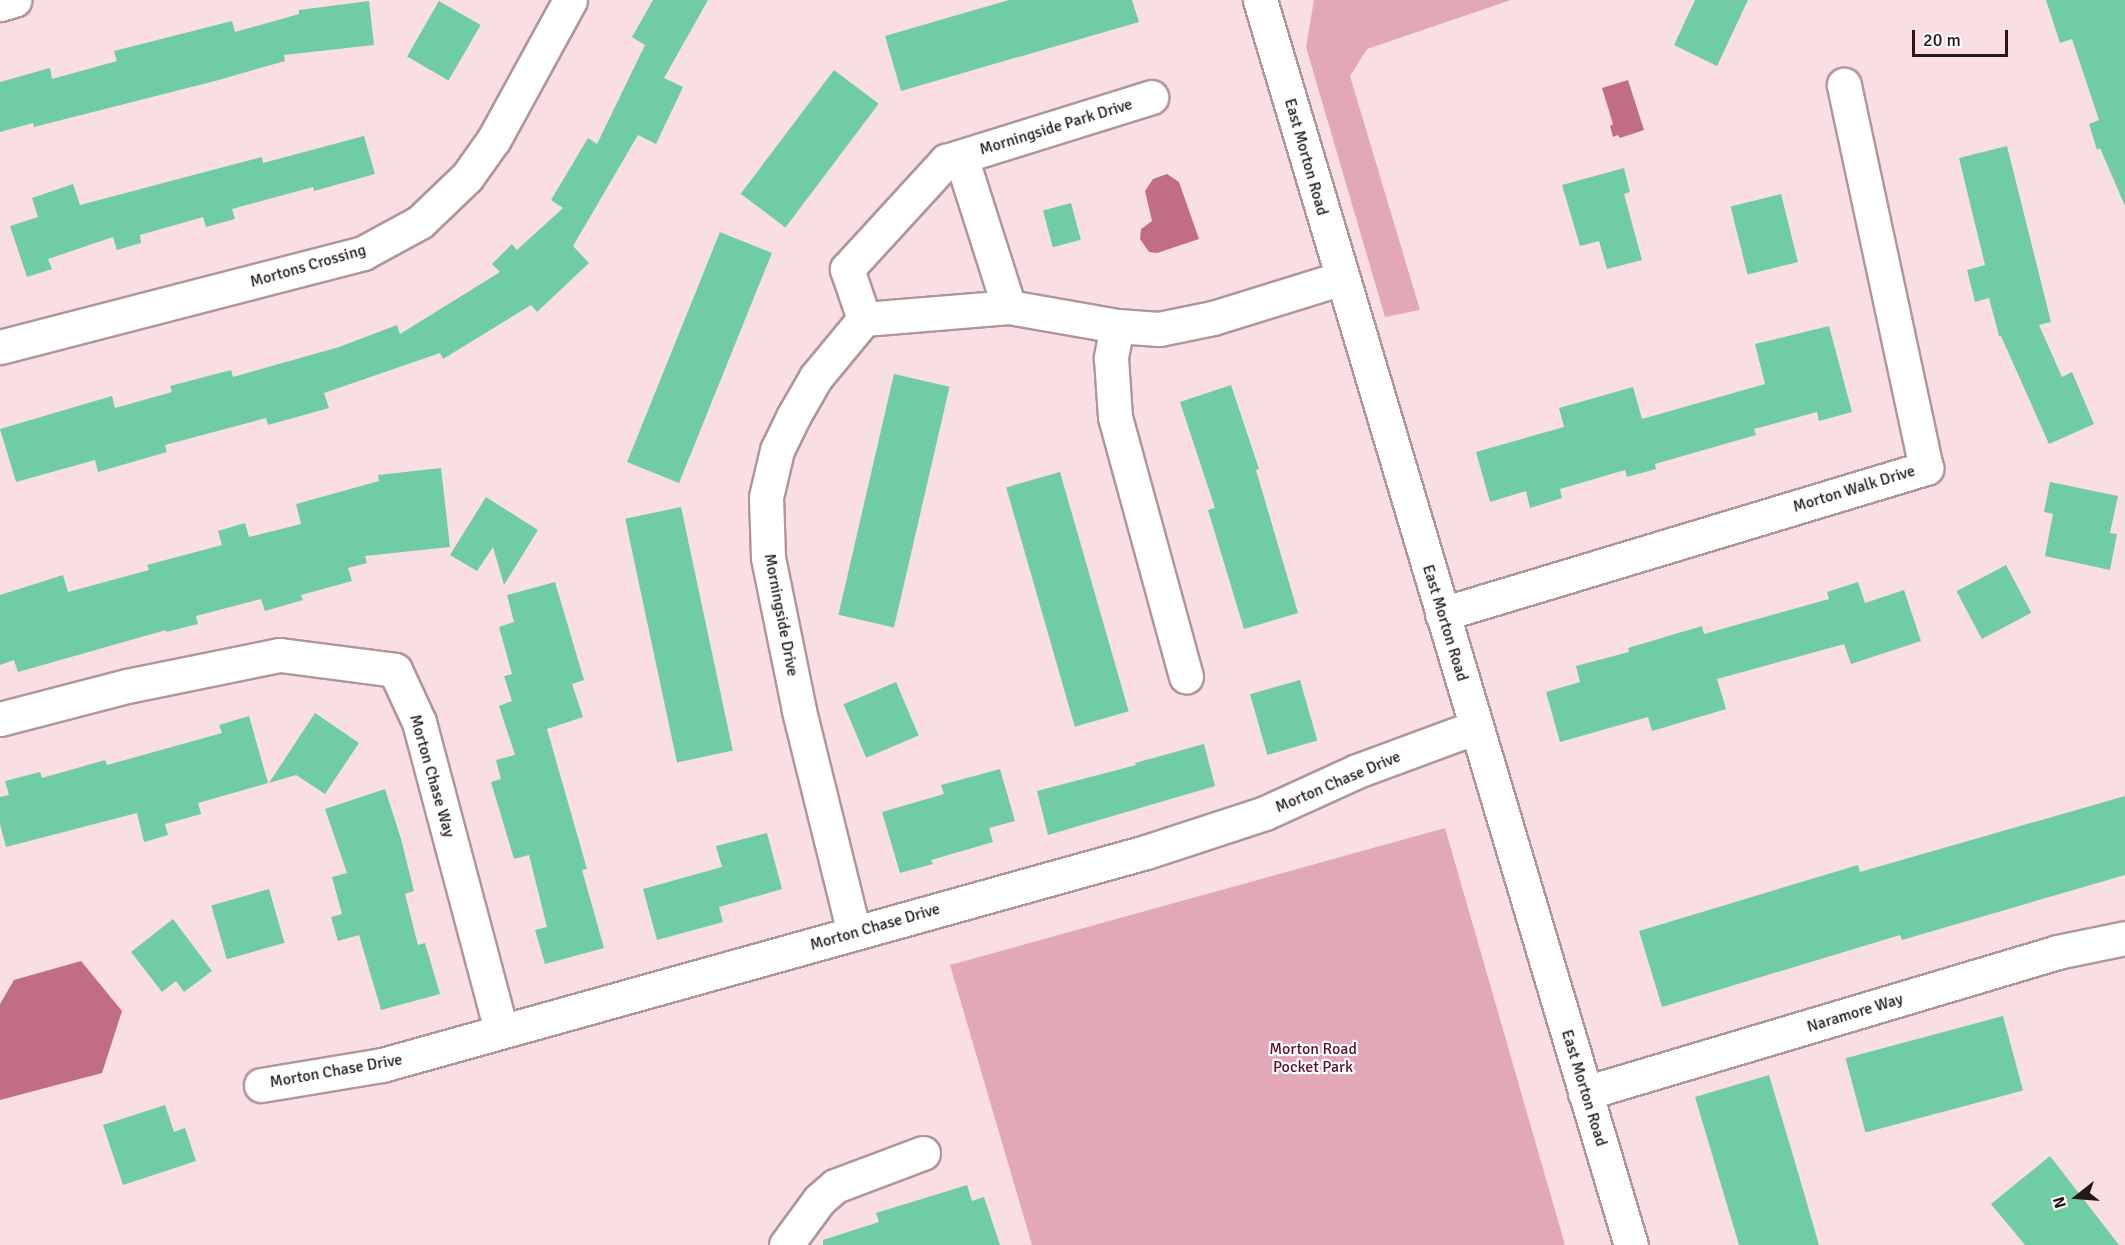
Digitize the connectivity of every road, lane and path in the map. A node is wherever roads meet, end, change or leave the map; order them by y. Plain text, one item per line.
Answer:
1 (14, 0) edge
2 (570, 0) edge
3 (1260, 0) edge
4 (0, 4) edge
5 (1844, 85) dead end
6 (1151, 97) dead end
7 (961, 157) junction
8 (1342, 278) junction
9 (1009, 307) junction
10 (864, 319) junction
11 (1117, 326) junction
12 (0, 347) edge
13 (1442, 614) junction
14 (1186, 676) dead end
15 (0, 719) edge
16 (1476, 728) junction
17 (854, 933) junction
18 (2125, 938) edge
19 (501, 1031) junction
20 (261, 1085) dead end
21 (1585, 1093) junction
22 (923, 1153) dead end
23 (786, 1245) edge
24 (1631, 1245) edge

1 - 4 street
2 - 12 street, Mortons Crossing
3 - 8 street, East Morton Road
5 - 13 street, Morton Walk Drive
6 - 7 street, Morningside Park Drive
7 - 9 street, Morningside Park Drive
7 - 10 street, Morningside Park Drive
8 - 11 street
8 - 13 street, East Morton Road
9 - 10 street
9 - 11 street
10 - 17 street, Morningside Drive
11 - 14 street
13 - 16 street, East Morton Road
15 - 19 street, Morton Chase Way
16 - 17 street, Morton Chase Drive
16 - 21 street, East Morton Road
17 - 19 street, Morton Chase Drive
18 - 21 street, Naramore Way
19 - 20 street, Morton Chase Drive
21 - 24 street, East Morton Road
22 - 23 street

